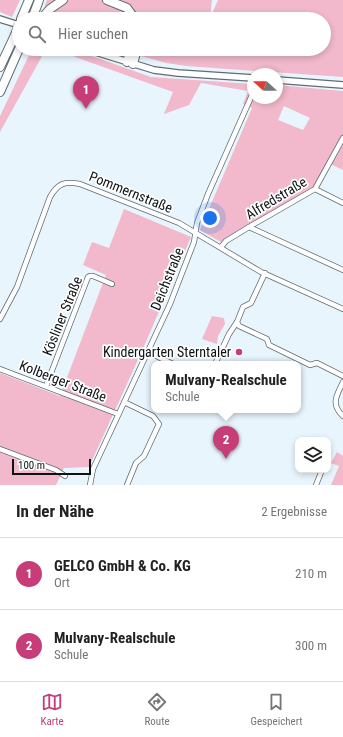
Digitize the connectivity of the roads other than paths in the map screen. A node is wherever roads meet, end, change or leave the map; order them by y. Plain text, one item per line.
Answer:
1 (29, 0) edge
2 (39, 0) edge
3 (64, 0) edge
4 (107, 0) edge
5 (118, 0) edge
6 (24, 12) edge
7 (35, 12) edge
8 (47, 12) edge
9 (131, 12) edge
10 (135, 12) edge
11 (0, 18) edge
12 (12, 22) edge
13 (12, 40) edge
14 (12, 41) edge
15 (16, 56) edge
16 (21, 56) edge
17 (108, 56) edge
18 (130, 56) edge
19 (134, 56) edge
20 (0, 58) edge
21 (130, 63) junction
22 (0, 67) edge
23 (6, 78) junction
24 (247, 78) edge
25 (283, 80) edge
26 (343, 85) edge
27 (0, 92) edge
28 (248, 104) edge
29 (343, 138) edge
30 (316, 189) junction
31 (343, 203) edge
32 (250, 227) junction
33 (195, 232) junction
34 (221, 247) junction
35 (343, 270) edge
36 (265, 273) junction
37 (112, 284) dead end
38 (343, 310) edge
39 (0, 319) edge
40 (237, 322) junction
41 (148, 352) junction
42 (168, 361) edge
43 (216, 361) edge
44 (0, 369) edge
45 (343, 376) edge
46 (343, 382) edge
47 (46, 386) junction
48 (124, 402) junction
49 (118, 414) junction
50 (343, 416) edge
51 (0, 449) edge
52 (321, 473) edge
53 (65, 476) dead end
54 (90, 485) edge
55 (127, 485) edge
56 (316, 485) edge

1 - 6 highway
2 - 7 highway
3 - 8 highway
4 - 9 highway
5 - 10 highway
11 - 12 street
13 - 20 highway
14 - 22 highway
15 - 23 highway
16 - 23 highway
17 - 21 street
18 - 21 highway
19 - 21 highway
21 - 24 street
23 - 27 highway
25 - 26 street
28 - 33 street, Deichstraße
29 - 30 street, Alfredstraße
30 - 31 street
30 - 32 street, Alfredstraße
32 - 34 street, Alfredstraße
32 - 35 street
33 - 34 street, Pommernstraße
33 - 39 street, Pommernstraße
33 - 41 street, Deichstraße
34 - 36 street, Pommernstraße
36 - 38 street, Pommernstraße
36 - 40 street
37 - 47 street, Kösliner Straße
40 - 43 street
40 - 45 street
41 - 42 street
41 - 48 street, Deichstraße
44 - 47 street, Kolberger Straße
46 - 50 street
47 - 49 street, Kolberger Straße
48 - 49 street, Deichstraße
48 - 55 street
49 - 54 street, Deichstraße
51 - 53 street
52 - 56 street

